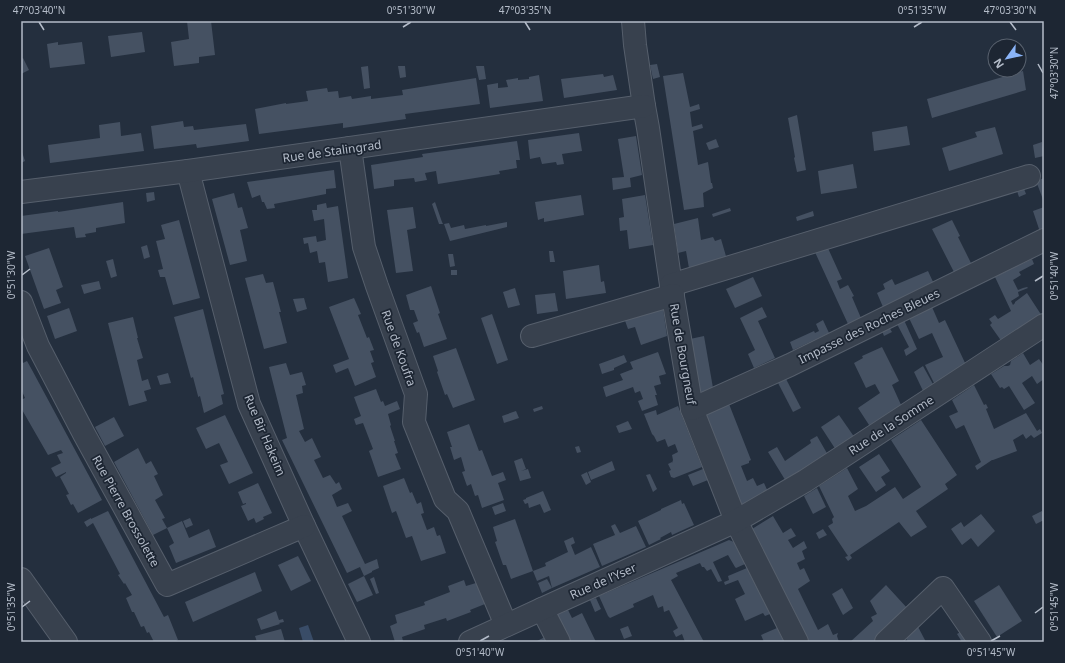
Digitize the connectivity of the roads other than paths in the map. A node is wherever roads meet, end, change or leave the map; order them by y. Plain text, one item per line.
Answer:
1 (618, 21) edge
2 (633, 21) edge
3 (635, 45) junction
4 (644, 106) junction
5 (350, 148) junction
6 (188, 171) junction
7 (1029, 176) dead end
8 (21, 192) edge
9 (1044, 240) edge
10 (672, 290) junction
11 (21, 302) edge
12 (1044, 325) edge
13 (532, 336) dead end
14 (692, 409) junction
15 (736, 522) junction
16 (304, 526) junction
17 (21, 579) edge
18 (542, 609) junction
19 (506, 625) junction
20 (66, 642) edge
21 (359, 642) edge
22 (470, 642) edge
23 (559, 642) edge
24 (797, 642) edge
25 (886, 642) edge
26 (980, 642) edge

1 - 3 street, Rue de Bourgneuf
2 - 3 street, Rue de Bourgneuf
3 - 4 street, Rue de Bourgneuf
4 - 5 street, Rue de Stalingrad
4 - 10 street, Rue de Bourgneuf
5 - 6 street, Rue de Stalingrad
5 - 19 street, Rue de Koufra
6 - 8 street, Rue de Stalingrad
6 - 16 street, Rue Bir Hakeim
7 - 10 street
9 - 14 street, Impasse des Roches Bleues
10 - 13 street
10 - 14 street, Rue de Bourgneuf
11 - 16 street, Rue Pierre Brossolette
12 - 15 street, Rue de la Somme
14 - 15 street, Rue de Bourgneuf
15 - 18 street, Rue de l’Yser
15 - 24 street, Rue de Bourgneuf
16 - 21 street, Rue Bir Hakeim
17 - 20 street
18 - 19 street, Rue de l’Yser
18 - 23 street
19 - 22 street, Rue de l’Yser
25 - 26 street

